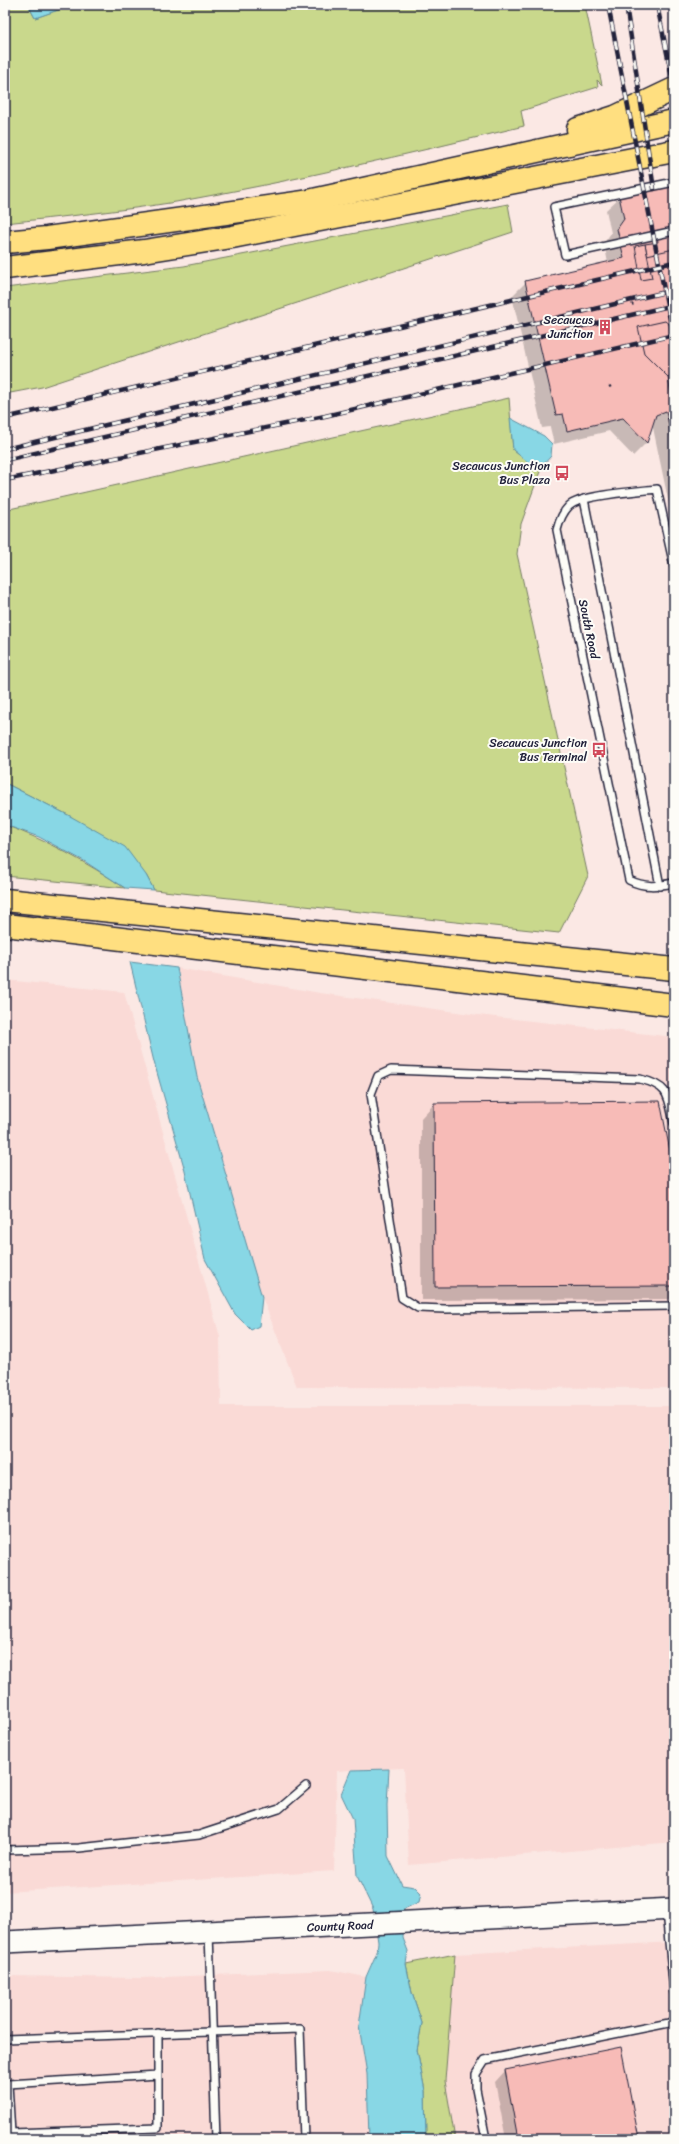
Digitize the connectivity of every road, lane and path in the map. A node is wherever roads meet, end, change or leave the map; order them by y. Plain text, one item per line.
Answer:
1 (674, 89) edge
2 (674, 122) edge
3 (674, 151) edge
4 (674, 182) edge
5 (231, 212) junction
6 (674, 232) edge
7 (5, 242) edge
8 (5, 268) edge
9 (584, 499) junction
10 (674, 566) edge
11 (674, 883) edge
12 (660, 886) junction
13 (5, 900) edge
14 (5, 925) edge
15 (674, 969) edge
16 (674, 1005) edge
17 (674, 1123) edge
18 (674, 1306) edge
19 (306, 1786) dead end
20 (5, 1850) edge
21 (670, 1909) edge
22 (209, 1932) junction
23 (5, 1942) edge
24 (674, 1992) edge
25 (674, 2022) edge
26 (213, 2031) junction
27 (158, 2033) junction
28 (5, 2039) edge
29 (158, 2075) junction
30 (216, 2139) edge
31 (304, 2139) edge
32 (486, 2139) edge

1 - 5 highway
2 - 5 highway
3 - 8 highway
4 - 6 lane
5 - 7 highway
9 - 10 lane, South Road
9 - 12 lane
9 - 12 lane, South Road
11 - 12 lane, South Road
13 - 15 highway
14 - 16 highway
17 - 18 lane
19 - 20 lane
21 - 22 main road, County Road
21 - 24 lane
22 - 23 main road, County Road
22 - 26 lane
25 - 32 lane
26 - 27 lane
26 - 30 lane
26 - 31 lane
27 - 28 lane
27 - 29 lane
29 - 29 lane

